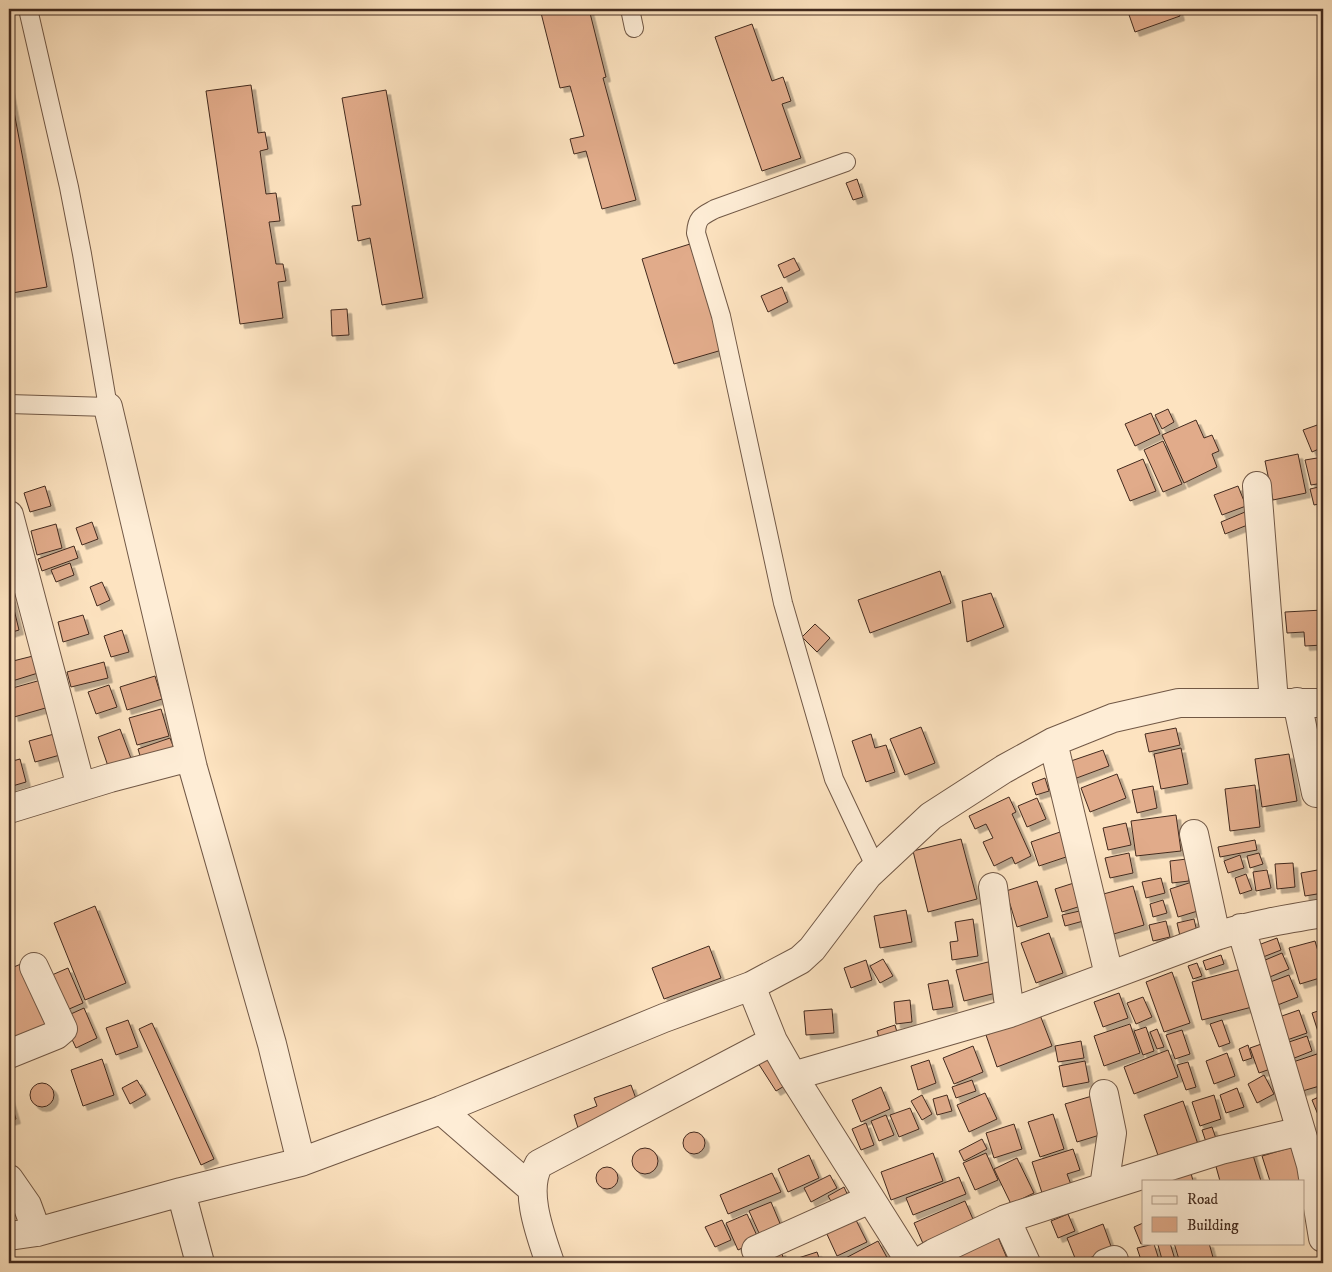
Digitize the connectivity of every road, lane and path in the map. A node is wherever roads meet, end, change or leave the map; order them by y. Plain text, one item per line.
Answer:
1 (28, 9) edge
2 (630, 9) edge
3 (634, 28) dead end
4 (846, 162) dead end
5 (9, 404) edge
6 (108, 407) junction
7 (1256, 486) dead end
8 (9, 515) edge
9 (1298, 703) edge
10 (1053, 742) junction
11 (190, 757) junction
12 (81, 787) junction
13 (1316, 793) dead end
14 (9, 809) edge
15 (1194, 834) dead end
16 (876, 868) junction
17 (993, 887) dead end
18 (1323, 913) edge
19 (1228, 932) junction
20 (34, 967) dead end
21 (1109, 975) junction
22 (751, 986) junction
23 (1010, 1013) junction
24 (773, 1041) junction
25 (9, 1054) edge
26 (794, 1076) junction
27 (1104, 1094) dead end
28 (441, 1110) junction
29 (1301, 1131) junction
30 (301, 1162) junction
31 (9, 1179) edge
32 (1104, 1187) junction
33 (531, 1188) junction
34 (1319, 1189) edge
35 (181, 1192) junction
36 (870, 1199) junction
37 (1006, 1219) junction
38 (37, 1232) junction
39 (9, 1236) edge
40 (1323, 1238) edge
41 (756, 1250) dead end
42 (200, 1263) edge
43 (550, 1263) edge
44 (911, 1263) edge
45 (917, 1263) edge
46 (1026, 1263) edge

1 - 6 lane
2 - 3 lane
4 - 16 lane
5 - 6 lane
6 - 11 street
7 - 9 street
8 - 12 street
9 - 10 street
9 - 13 street
10 - 16 street
10 - 21 street
11 - 12 street
11 - 30 street
12 - 14 street
15 - 19 street
16 - 22 street
17 - 23 street
18 - 19 street
19 - 21 street
19 - 29 street
20 - 25 street
21 - 23 street
22 - 24 street
22 - 28 street
23 - 26 street
24 - 26 street
24 - 33 street
26 - 36 street
27 - 32 street
28 - 30 street
28 - 33 street
29 - 32 street
29 - 34 street
30 - 35 street
31 - 38 street
32 - 37 street
33 - 43 street
34 - 40 street
35 - 38 street
35 - 42 street
36 - 41 street
36 - 44 street
37 - 45 street
37 - 46 street
38 - 39 street

